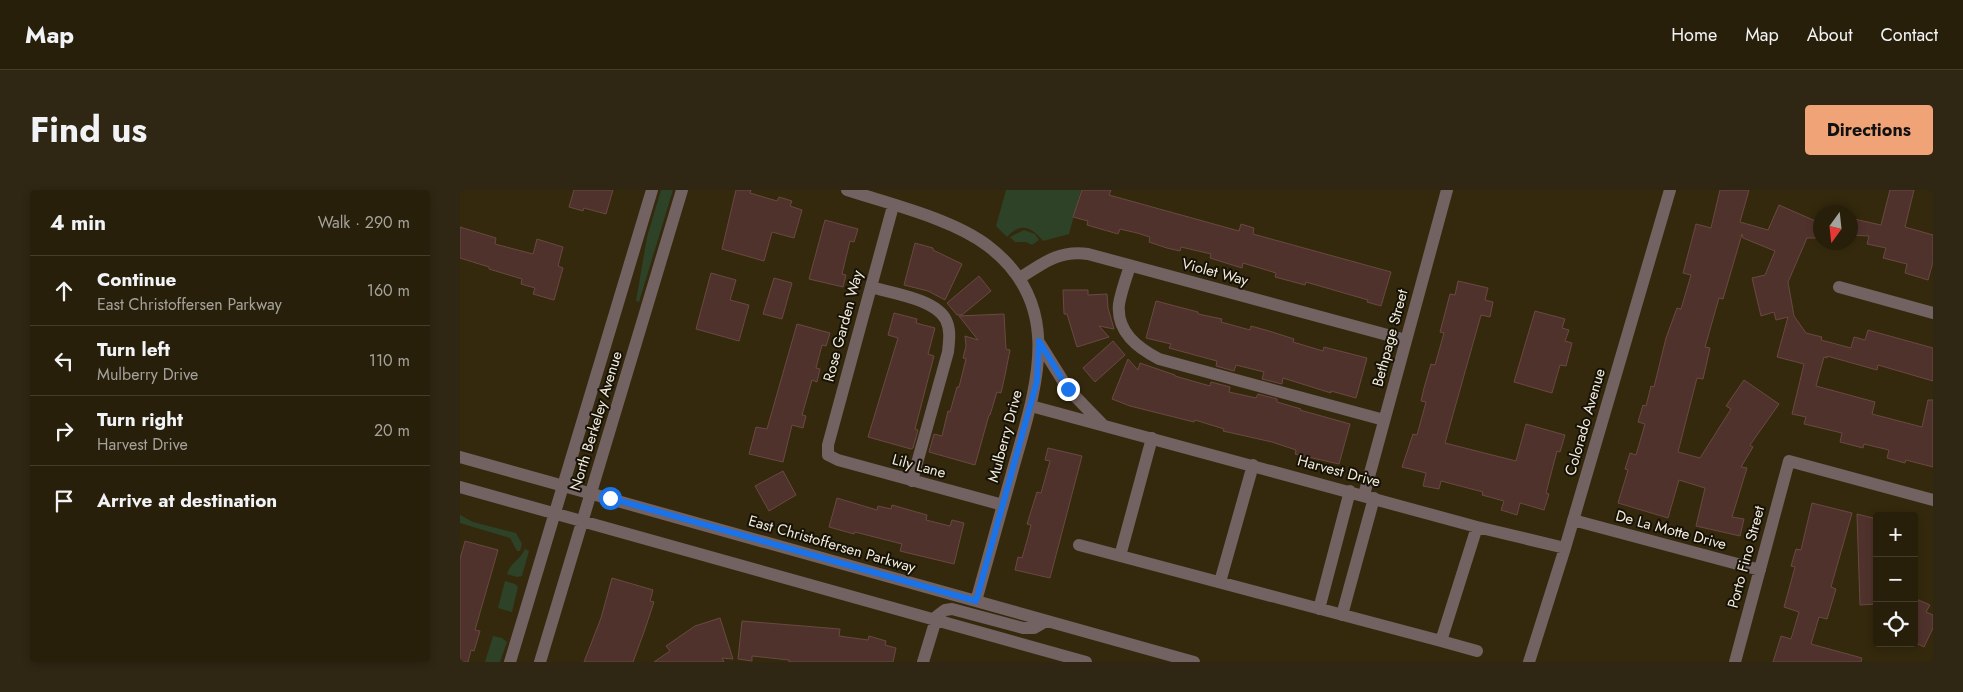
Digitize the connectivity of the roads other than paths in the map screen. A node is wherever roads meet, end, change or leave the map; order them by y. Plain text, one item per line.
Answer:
1 (652, 190) edge
2 (682, 190) edge
3 (847, 190) edge
4 (1447, 190) edge
5 (1670, 190) edge
6 (893, 206) junction
7 (1130, 266) junction
8 (1020, 278) junction
9 (871, 287) junction
10 (1839, 287) dead end
11 (1933, 313) edge
12 (1406, 340) junction
13 (1039, 341) junction
14 (1031, 406) junction
15 (1384, 420) junction
16 (1104, 426) junction
17 (1152, 438) junction
18 (828, 455) joint
19 (460, 456) edge
20 (1253, 465) junction
21 (912, 481) junction
22 (562, 485) junction
23 (460, 487) edge
24 (1350, 491) junction
25 (591, 493) junction
26 (1369, 496) junction
27 (1933, 500) edge
28 (1003, 506) junction
29 (554, 513) junction
30 (1573, 520) junction
31 (582, 521) junction
32 (1476, 526) junction
33 (1079, 545) dead end
34 (1564, 548) junction
35 (1120, 556) junction
36 (1760, 570) junction
37 (1220, 582) junction
38 (976, 601) junction
39 (1319, 609) junction
40 (1342, 615) junction
41 (936, 620) junction
42 (1046, 621) junction
43 (1441, 641) junction
44 (1477, 651) dead end
45 (510, 662) edge
46 (540, 662) edge
47 (923, 662) edge
48 (1086, 662) edge
49 (1194, 662) edge
50 (1529, 662) edge
51 (1735, 662) edge

1 - 22 street, North Berkeley Avenue
2 - 25 street, North Berkeley Avenue
3 - 6 street
4 - 12 street, Bethpage Street
5 - 30 street, Colorado Avenue
6 - 8 street
6 - 9 street, Rose Garden Way
7 - 8 street, Violet Way
7 - 12 street, Violet Way
7 - 15 street
8 - 13 street, Mulberry Drive
9 - 18 street, Rose Garden Way
9 - 21 street
10 - 11 street
12 - 15 street, Bethpage Street
13 - 14 street, Mulberry Drive
13 - 16 street
14 - 16 street, Harvest Drive
14 - 28 street, Mulberry Drive
15 - 26 street, Bethpage Street
16 - 17 street, Harvest Drive
17 - 20 street, Harvest Drive
17 - 35 street
18 - 21 street, Lily Lane
19 - 22 street, East Christoffersen Parkway
20 - 24 street, Harvest Drive
20 - 37 street
21 - 28 street, Lily Lane
22 - 25 street, East Christoffersen Parkway
22 - 29 street, North Berkeley Avenue
23 - 29 street
24 - 26 street, Harvest Drive
24 - 39 street
25 - 31 street, North Berkeley Avenue
25 - 38 street, East Christoffersen Parkway
26 - 32 street, Harvest Drive
26 - 40 street, Bethpage Street
27 - 36 street, Porto Fino Street
28 - 38 street, Mulberry Drive
29 - 31 street
29 - 45 street, North Berkeley Avenue
30 - 34 street, Colorado Avenue
30 - 36 street, De La Motte Drive
31 - 41 street
31 - 46 street, North Berkeley Avenue
32 - 34 street, Harvest Drive
32 - 43 street
33 - 35 street
34 - 50 street, Colorado Avenue
35 - 37 street
36 - 51 street, Porto Fino Street
37 - 39 street
38 - 42 street, East Christoffersen Parkway
39 - 40 street
40 - 43 street
41 - 42 street
41 - 47 street
41 - 48 street
42 - 49 street, East Christoffersen Parkway
43 - 44 street

